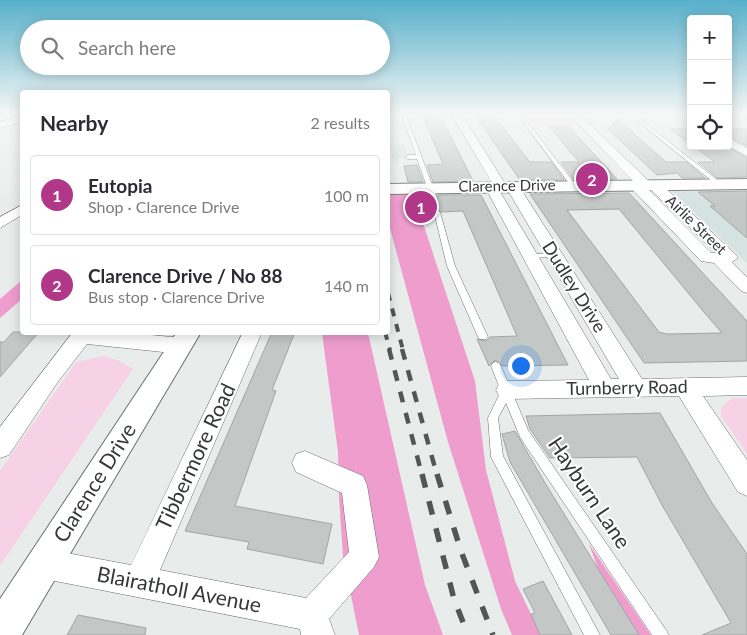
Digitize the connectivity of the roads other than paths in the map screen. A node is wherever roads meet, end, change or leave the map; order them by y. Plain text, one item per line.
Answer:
1 (415, 145) edge
2 (475, 145) edge
3 (542, 145) edge
4 (605, 145) edge
5 (669, 145) edge
6 (734, 145) edge
7 (747, 153) edge
8 (408, 157) dead end
9 (420, 157) junction
10 (718, 184) junction
11 (747, 184) edge
12 (573, 185) junction
13 (645, 185) junction
14 (501, 186) junction
15 (390, 189) edge
16 (432, 193) junction
17 (20, 210) edge
18 (437, 212) dead end
19 (0, 224) edge
20 (554, 255) junction
21 (530, 256) junction
22 (747, 287) edge
23 (82, 335) edge
24 (104, 335) edge
25 (252, 335) edge
26 (483, 337) dead end
27 (186, 339) edge
28 (496, 366) dead end
29 (747, 386) edge
30 (684, 387) junction
31 (605, 388) junction
32 (636, 388) junction
33 (507, 390) junction
34 (0, 447) edge
35 (305, 464) dead end
36 (747, 483) edge
37 (45, 564) junction
38 (139, 582) junction
39 (315, 625) edge
40 (0, 634) edge
41 (592, 635) edge
42 (661, 635) edge

1 - 9 lane
2 - 14 street, Dudley Drive
3 - 12 lane
4 - 13 street, Airlie Street
5 - 10 lane
6 - 7 street
8 - 9 lane
9 - 16 lane
10 - 11 street, Clarence Drive
10 - 13 street, Clarence Drive
12 - 13 street, Clarence Drive
12 - 14 street, Clarence Drive
13 - 22 street, Airlie Street
14 - 16 street, Clarence Drive
14 - 20 street, Dudley Drive
14 - 21 street, Dudley Drive
15 - 16 street, Clarence Drive
17 - 19 street
18 - 26 lane
20 - 21 lane
20 - 32 street, Dudley Drive
21 - 31 street, Dudley Drive
23 - 34 street
24 - 27 street
25 - 38 street, Tibbermore Road
27 - 37 street, Clarence Drive
28 - 33 lane, Hayburn Lane
29 - 30 street, Turnberry Road
30 - 32 street, Turnberry Road
30 - 36 street
31 - 32 street, Turnberry Road
31 - 33 street, Turnberry Road
33 - 41 lane
33 - 42 lane, Hayburn Lane
35 - 39 street, Blairatholl Avenue
37 - 38 street, Blairatholl Avenue
37 - 40 street, Clarence Drive
38 - 39 street, Blairatholl Avenue

